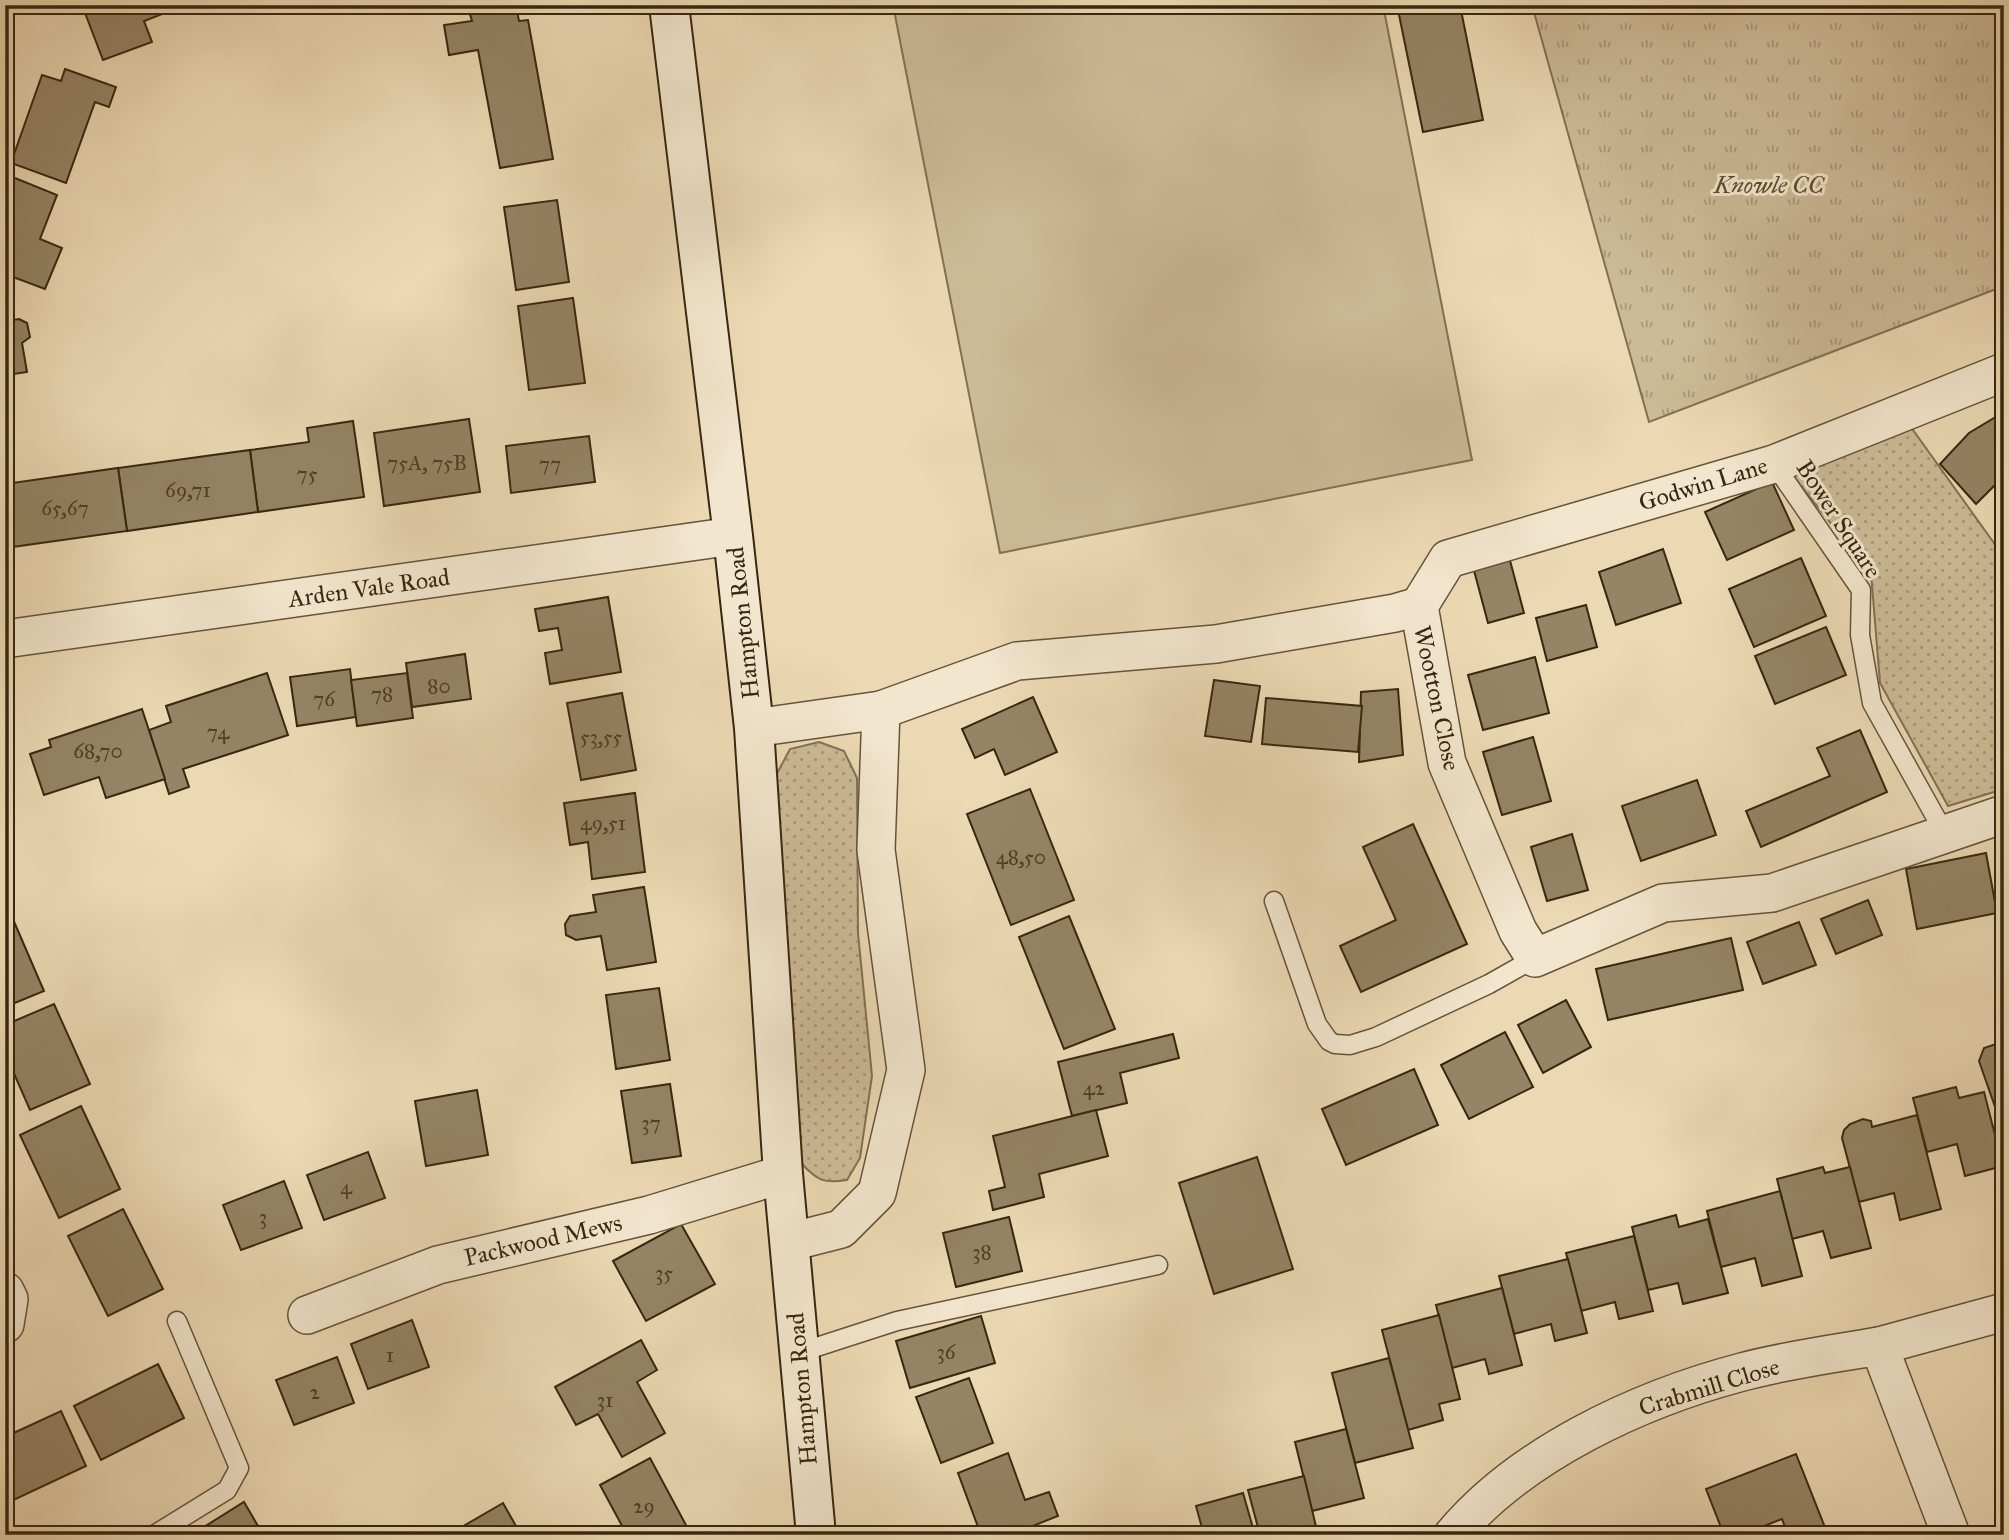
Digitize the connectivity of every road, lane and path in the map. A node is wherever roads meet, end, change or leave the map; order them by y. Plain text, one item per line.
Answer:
1 (669, 5) edge
2 (2004, 372) edge
3 (1774, 464) junction
4 (733, 536) junction
5 (1419, 606) junction
6 (5, 639) edge
7 (881, 710) junction
8 (754, 729) junction
9 (2004, 814) edge
10 (1945, 834) junction
11 (1273, 901) dead end
12 (1535, 958) junction
13 (783, 1174) junction
14 (790, 1242) junction
15 (1158, 1265) dead end
16 (5, 1292) edge
17 (2004, 1312) edge
18 (307, 1315) dead end
19 (177, 1321) dead end
20 (5, 1324) edge
21 (1879, 1346) junction
22 (798, 1353) junction
23 (154, 1535) edge
24 (816, 1535) edge
25 (1452, 1535) edge
26 (1951, 1535) edge

1 - 4 street, Hampton Road
2 - 3 street, Godwin Lane
3 - 5 street, Godwin Lane
3 - 10 lane, Bower Square
4 - 6 street, Arden Vale Road
4 - 8 street, Hampton Road
5 - 7 street, Wootton Close
5 - 12 street, Wootton Close
7 - 8 street, Wootton Close
7 - 14 street
8 - 13 street, Hampton Road
9 - 10 street
10 - 12 street
11 - 12 lane
13 - 14 street, Hampton Road
13 - 18 street, Packwood Mews
14 - 22 street, Hampton Road
15 - 22 lane
16 - 20 street
17 - 21 street, Crabmill Close
19 - 23 lane
21 - 25 street, Crabmill Close
21 - 26 street
22 - 24 street, Hampton Road

